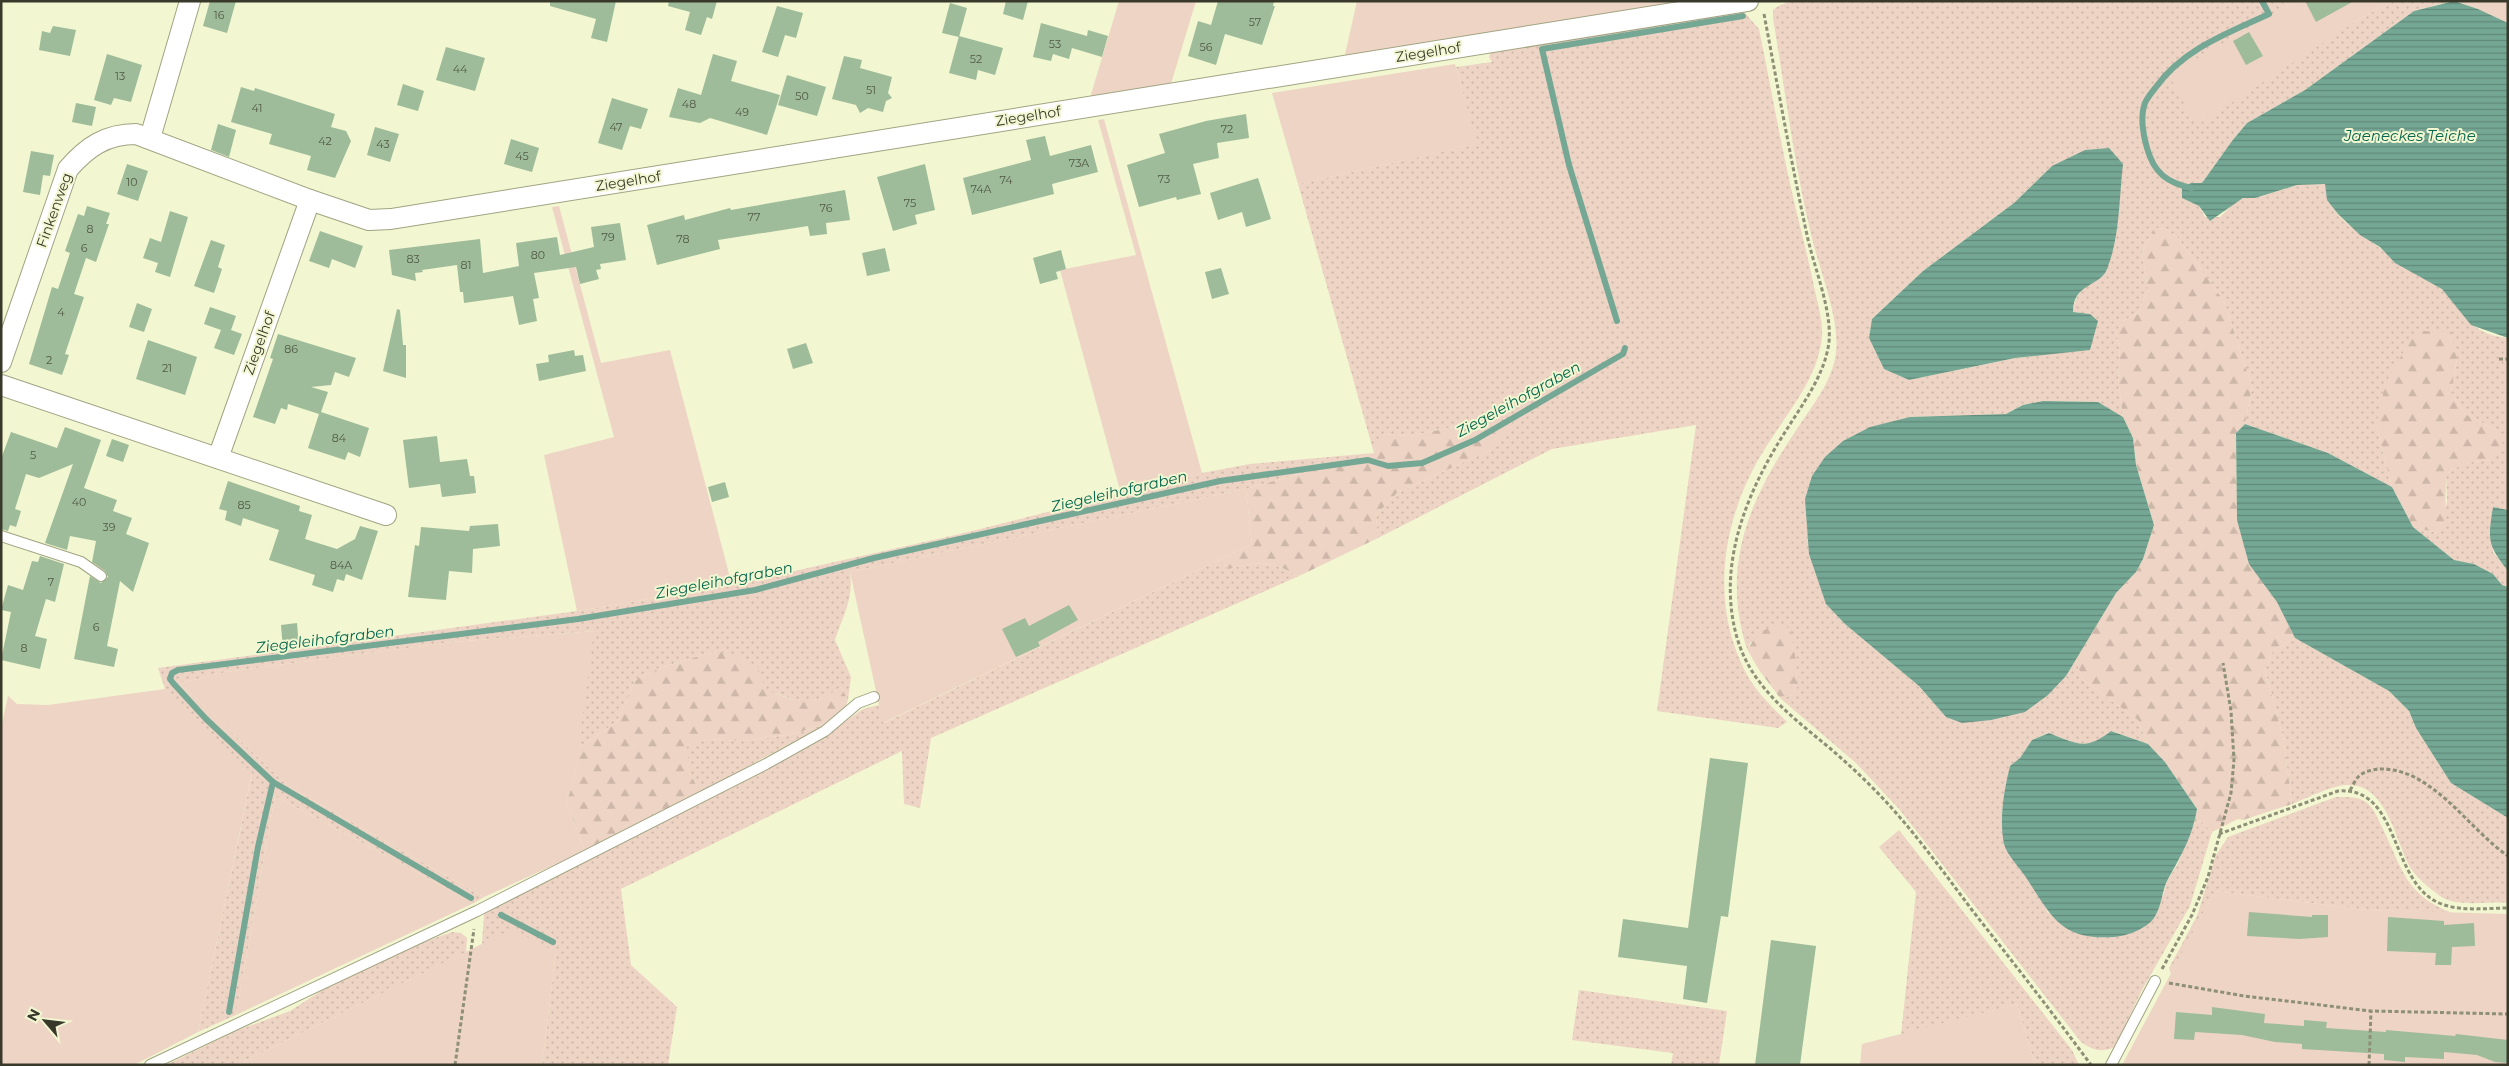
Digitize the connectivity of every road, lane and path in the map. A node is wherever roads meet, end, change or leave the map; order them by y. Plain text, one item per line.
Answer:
1 (190, 1) edge
2 (1756, 6) edge
3 (150, 138) junction
4 (310, 200) junction
5 (2499, 359) dead end
6 (2508, 359) edge
7 (1, 362) edge
8 (1, 385) edge
9 (218, 458) junction
10 (386, 515) dead end
11 (1, 536) edge
12 (102, 576) dead end
13 (2223, 663) dead end
14 (874, 697) dead end
15 (2350, 790) junction
16 (2218, 834) junction
17 (2508, 856) edge
18 (2508, 908) edge
19 (477, 911) junction
20 (2156, 980) junction
21 (2372, 1011) junction
22 (2508, 1014) edge
23 (150, 1065) edge
24 (456, 1065) edge
25 (2091, 1065) edge
26 (2111, 1065) edge
27 (2369, 1065) edge

1 - 3 street
2 - 4 street, Ziegelhof
2 - 25 path
3 - 4 street, Ziegelhof
3 - 7 street, Finkenweg
4 - 9 street, Ziegelhof
5 - 6 path
8 - 9 street
9 - 10 street
11 - 12 lane
13 - 16 path
14 - 19 lane
15 - 16 path
15 - 17 path
15 - 18 path
16 - 20 path
19 - 23 lane
19 - 24 path
20 - 21 path
20 - 26 lane
21 - 22 path
21 - 27 path

